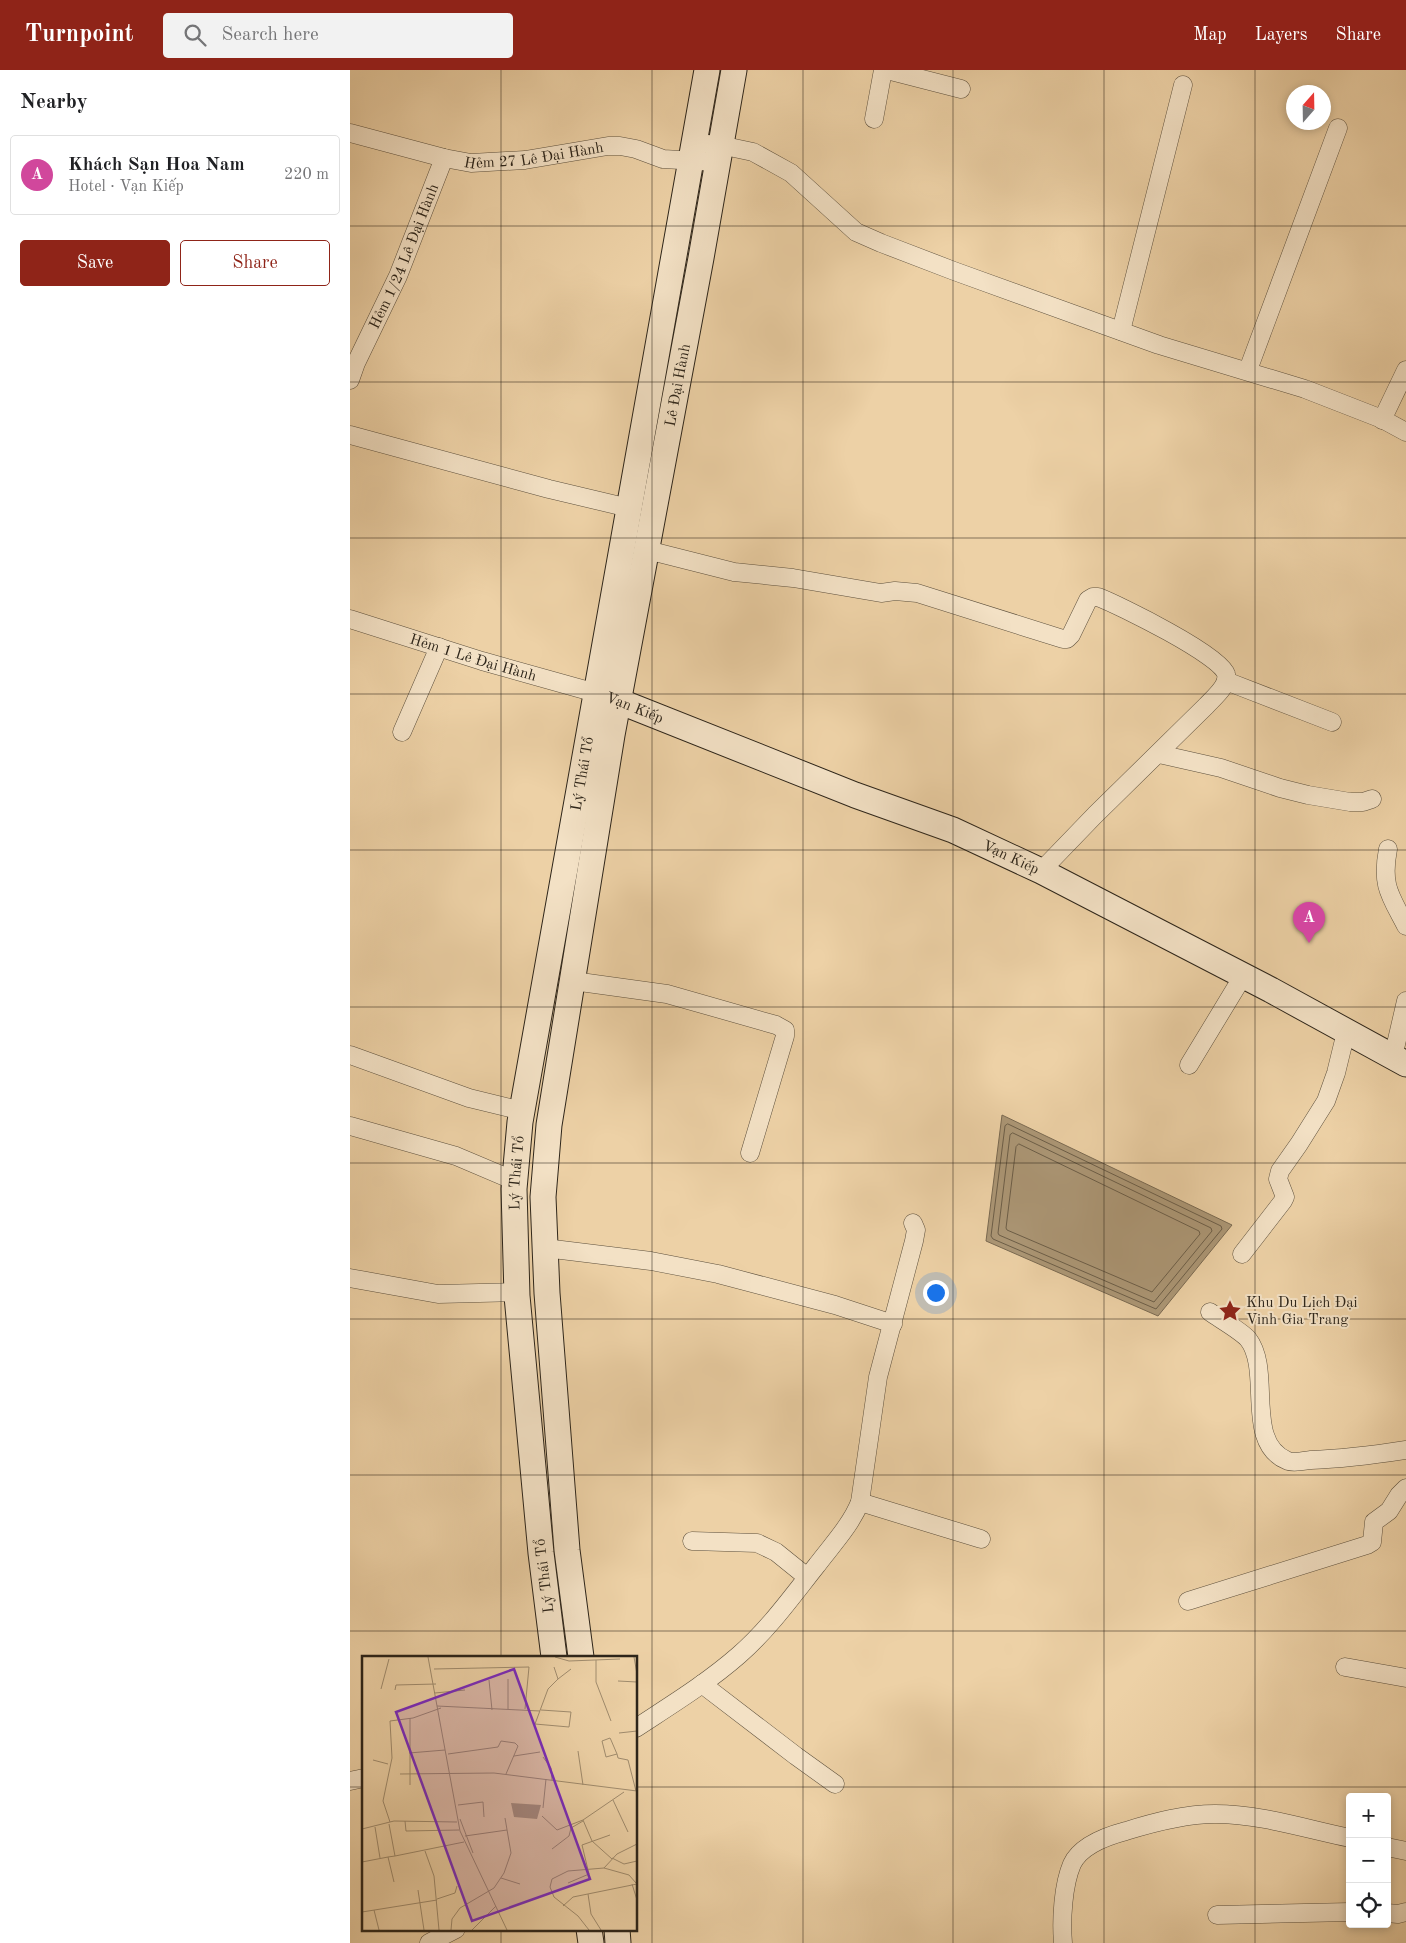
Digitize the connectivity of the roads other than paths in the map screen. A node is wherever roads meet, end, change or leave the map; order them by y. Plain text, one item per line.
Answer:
1 (707, 70) edge
2 (734, 70) edge
3 (883, 70) edge
4 (887, 70) edge
5 (1183, 85) dead end
6 (961, 89) dead end
7 (874, 119) dead end
8 (1338, 128) dead end
9 (350, 132) edge
10 (693, 151) junction
11 (719, 154) junction
12 (444, 158) junction
13 (1121, 331) junction
14 (1248, 370) junction
15 (1406, 370) edge
16 (350, 380) edge
17 (1382, 420) junction
18 (1406, 432) edge
19 (350, 435) edge
20 (630, 508) junction
21 (647, 550) junction
22 (350, 619) edge
23 (439, 647) junction
24 (1226, 681) junction
25 (596, 693) junction
26 (620, 701) junction
27 (1332, 722) dead end
28 (402, 732) dead end
29 (1159, 754) junction
30 (1372, 799) dead end
31 (1388, 849) dead end
32 (1041, 871) junction
33 (1406, 926) edge
34 (1244, 976) junction
35 (573, 981) junction
36 (1406, 1001) edge
37 (1346, 1032) junction
38 (350, 1055) edge
39 (1399, 1061) edge
40 (1189, 1065) dead end
41 (522, 1111) junction
42 (350, 1126) edge
43 (750, 1153) dead end
44 (515, 1181) junction
45 (913, 1223) dead end
46 (545, 1248) junction
47 (1242, 1254) dead end
48 (350, 1278) edge
49 (516, 1292) junction
50 (1210, 1312) dead end
51 (893, 1324) junction
52 (1406, 1450) edge
53 (1406, 1488) edge
54 (860, 1502) junction
55 (981, 1539) dead end
56 (692, 1541) dead end
57 (807, 1577) junction
58 (1188, 1601) dead end
59 (554, 1656) edge
60 (582, 1656) edge
61 (1345, 1667) dead end
62 (1406, 1678) edge
63 (702, 1684) junction
64 (638, 1727) edge
65 (834, 1784) dead end
66 (1346, 1837) edge
67 (1391, 1848) edge
68 (1406, 1851) edge
69 (1346, 1912) edge
70 (1406, 1912) edge
71 (1391, 1913) edge
72 (1217, 1915) dead end
73 (454, 1930) edge
74 (589, 1930) edge
75 (617, 1930) edge
76 (429, 1943) edge
77 (591, 1943) edge
78 (618, 1943) edge
79 (1063, 1943) edge

1 - 10 main road, Lê Đại Hành
2 - 11 main road, Lê Đại Hành
3 - 7 street
4 - 6 street
5 - 13 street
8 - 14 street
9 - 12 street, Hẻm 27 Lê Đại Hành
10 - 11 street, Hẻm 27 Lê Đại Hành
10 - 12 street, Hẻm 27 Lê Đại Hành
10 - 20 main road, Lê Đại Hành
11 - 13 street, Hẻm 27 Lê Đại Hành
11 - 21 main road, Lê Đại Hành
12 - 16 street, Hẻm 1/24 Lê Đại Hành
13 - 14 street, Hẻm 27 Lê Đại Hành
14 - 17 street, Hẻm 27 Lê Đại Hành
15 - 17 street
17 - 18 street, Hẻm 27 Lê Đại Hành
19 - 20 street
20 - 25 main road, Lê Đại Hành
21 - 24 street
21 - 26 main road, Lê Đại Hành
22 - 23 street, Hẻm 1 Lê Đại Hành
23 - 25 street, Hẻm 1 Lê Đại Hành
23 - 28 street
24 - 27 street
24 - 29 street
25 - 26 main road, Vạn Kiếp
25 - 41 main road, Lý Thái Tổ
26 - 32 main road, Vạn Kiếp
26 - 35 main road, Lý Thái Tổ
29 - 30 street
29 - 32 street
31 - 33 street
32 - 34 main road, Vạn Kiếp
34 - 37 main road, Vạn Kiếp
34 - 40 street
35 - 43 street
35 - 46 main road, Lý Thái Tổ
36 - 39 street
37 - 39 main road, Vạn Kiếp
37 - 47 street
38 - 41 street
41 - 44 main road, Lý Thái Tổ
42 - 44 street
44 - 49 main road, Lý Thái Tổ
45 - 51 street
46 - 51 street
46 - 60 main road, Lý Thái Tổ
48 - 49 street
49 - 59 main road, Lý Thái Tổ
50 - 52 street
51 - 54 street
53 - 58 street
54 - 55 street
54 - 57 street
56 - 57 street
57 - 63 street
61 - 62 street
63 - 64 street
63 - 65 street
66 - 79 street
67 - 68 street
69 - 72 street
70 - 71 street
73 - 76 street
74 - 77 main road
75 - 78 main road

